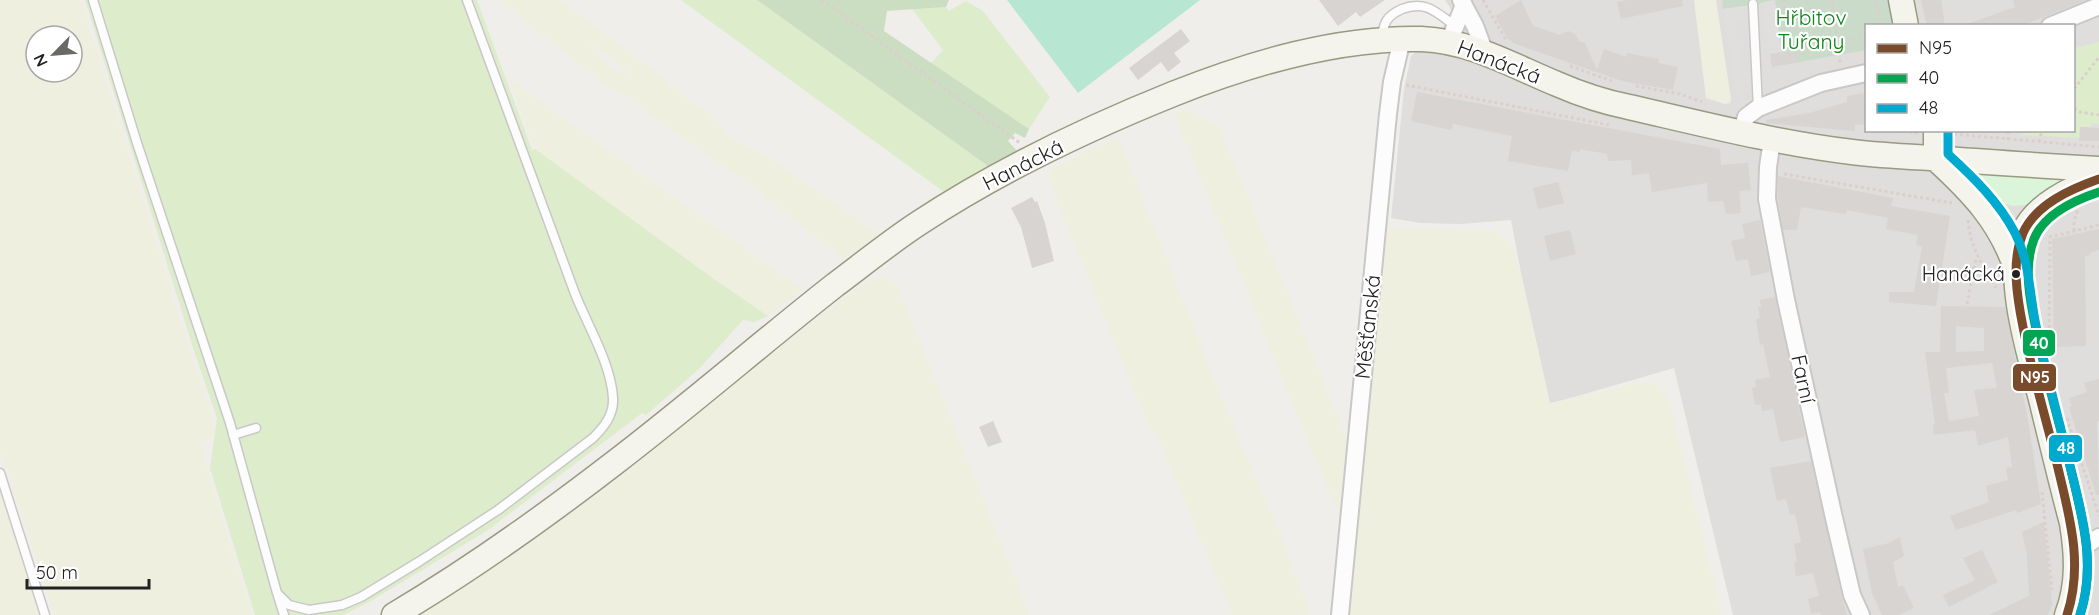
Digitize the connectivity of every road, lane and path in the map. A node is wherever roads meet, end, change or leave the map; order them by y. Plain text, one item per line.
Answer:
1 (93, 0) edge
2 (466, 0) edge
3 (822, 0) edge
4 (1483, 0) edge
5 (1784, 0) edge
6 (1832, 0) edge
7 (1876, 0) edge
8 (1901, 0) edge
9 (1462, 3) edge
10 (1754, 4) dead end
11 (2099, 6) edge
12 (1881, 24) edge
13 (1906, 24) edge
14 (2055, 24) edge
15 (1451, 34) junction
16 (1865, 38) edge
17 (1391, 40) junction
18 (1838, 43) junction
19 (1515, 47) dead end
20 (1485, 53) junction
21 (2099, 57) edge
22 (1562, 63) dead end
23 (1865, 73) edge
24 (1842, 78) junction
25 (1392, 82) junction
26 (1620, 84) dead end
27 (1630, 85) dead end
28 (2075, 87) edge
29 (1702, 102) dead end
30 (1758, 108) junction
31 (2075, 109) edge
32 (2099, 115) edge
33 (1614, 126) dead end
34 (1742, 132) junction
35 (1935, 132) edge
36 (1949, 132) edge
37 (2008, 132) edge
38 (2042, 132) edge
39 (1772, 140) junction
40 (2008, 140) junction
41 (2040, 142) junction
42 (2099, 147) edge
43 (1037, 155) junction
44 (1936, 159) junction
45 (2099, 169) edge
46 (1767, 171) junction
47 (2099, 179) edge
48 (2083, 203) dead end
49 (1956, 204) dead end
50 (1967, 211) dead end
51 (2099, 225) edge
52 (2074, 231) junction
53 (1976, 256) junction
54 (2017, 273) junction
55 (1999, 292) dead end
56 (1966, 304) dead end
57 (2049, 347) dead end
58 (2067, 417) dead end
59 (256, 428) dead end
60 (233, 435) junction
61 (0, 473) edge
62 (2041, 488) dead end
63 (2099, 516) edge
64 (2099, 537) edge
65 (2077, 551) junction
66 (277, 593) junction
67 (2053, 595) dead end
68 (45, 615) edge
69 (284, 615) edge
70 (394, 615) edge
71 (1341, 615) edge
72 (1861, 615) edge
73 (2067, 615) edge

1 - 60 lane
2 - 66 lane
3 - 43 path
4 - 19 path
5 - 18 path
6 - 18 path
7 - 12 path
8 - 13 street
9 - 15 street
9 - 20 street
10 - 30 lane
11 - 14 street
15 - 17 street, Hanácká
15 - 17 lane
15 - 20 street, Hanácká
16 - 18 path
17 - 25 street, Měšťanská
17 - 43 street, Hanácká
18 - 24 path
20 - 34 street, Hanácká
21 - 28 path
22 - 26 path
23 - 24 street
24 - 30 street
25 - 33 path
25 - 71 street, Měšťanská
27 - 29 path
30 - 34 street
31 - 32 path
34 - 39 street, Hanácká
35 - 44 street
36 - 40 path
37 - 40 path
38 - 41 path
39 - 44 street, Hanácká
39 - 46 street, Farní
40 - 41 path
41 - 42 path
43 - 70 street, Hanácká
44 - 45 street, Hanácká
44 - 54 street
46 - 49 path
46 - 72 street, Farní
47 - 54 street
48 - 52 path
50 - 53 path
51 - 52 path
52 - 57 path
53 - 55 path
53 - 56 path
54 - 65 street
58 - 63 path
59 - 60 lane
60 - 66 lane
61 - 68 lane
62 - 67 path
64 - 65 street
65 - 73 street
66 - 69 lane

